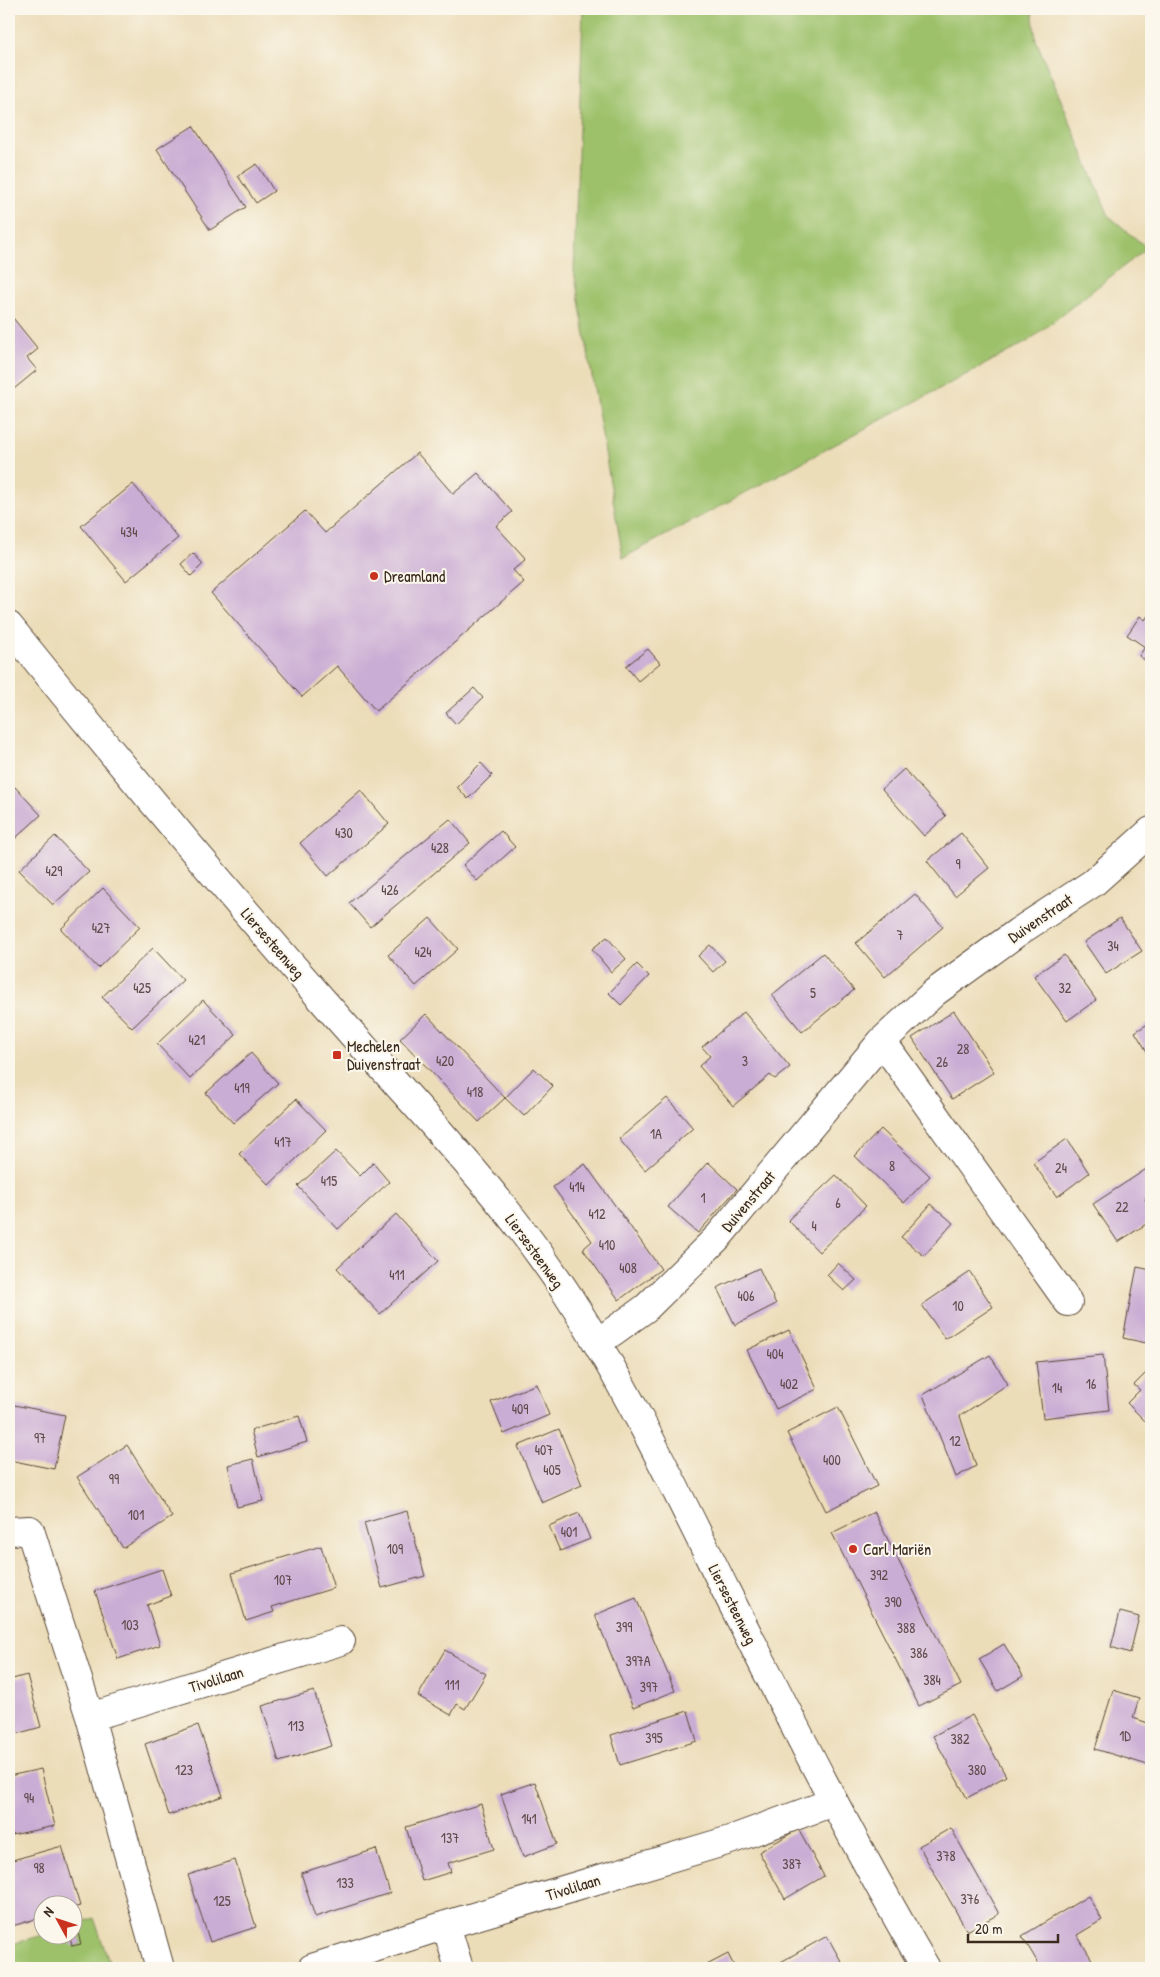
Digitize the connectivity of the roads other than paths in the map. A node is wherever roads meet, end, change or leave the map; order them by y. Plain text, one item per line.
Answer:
1 (9, 626) edge
2 (1151, 831) edge
3 (882, 1041) junction
4 (1068, 1302) dead end
5 (596, 1343) junction
6 (9, 1531) edge
7 (341, 1641) dead end
8 (90, 1717) junction
9 (832, 1802) junction
10 (446, 1925) junction
11 (160, 1968) edge
12 (312, 1968) edge
13 (459, 1968) edge
14 (926, 1968) edge

1 - 5 street, Liersesteenweg
2 - 3 street, Duivenstraat
3 - 4 street
3 - 5 street, Duivenstraat
5 - 9 street, Liersesteenweg
6 - 8 street
7 - 8 street, Tivolilaan
8 - 11 street
9 - 10 street, Tivolilaan
9 - 14 street, Liersesteenweg
10 - 12 street, Tivolilaan
10 - 13 street

